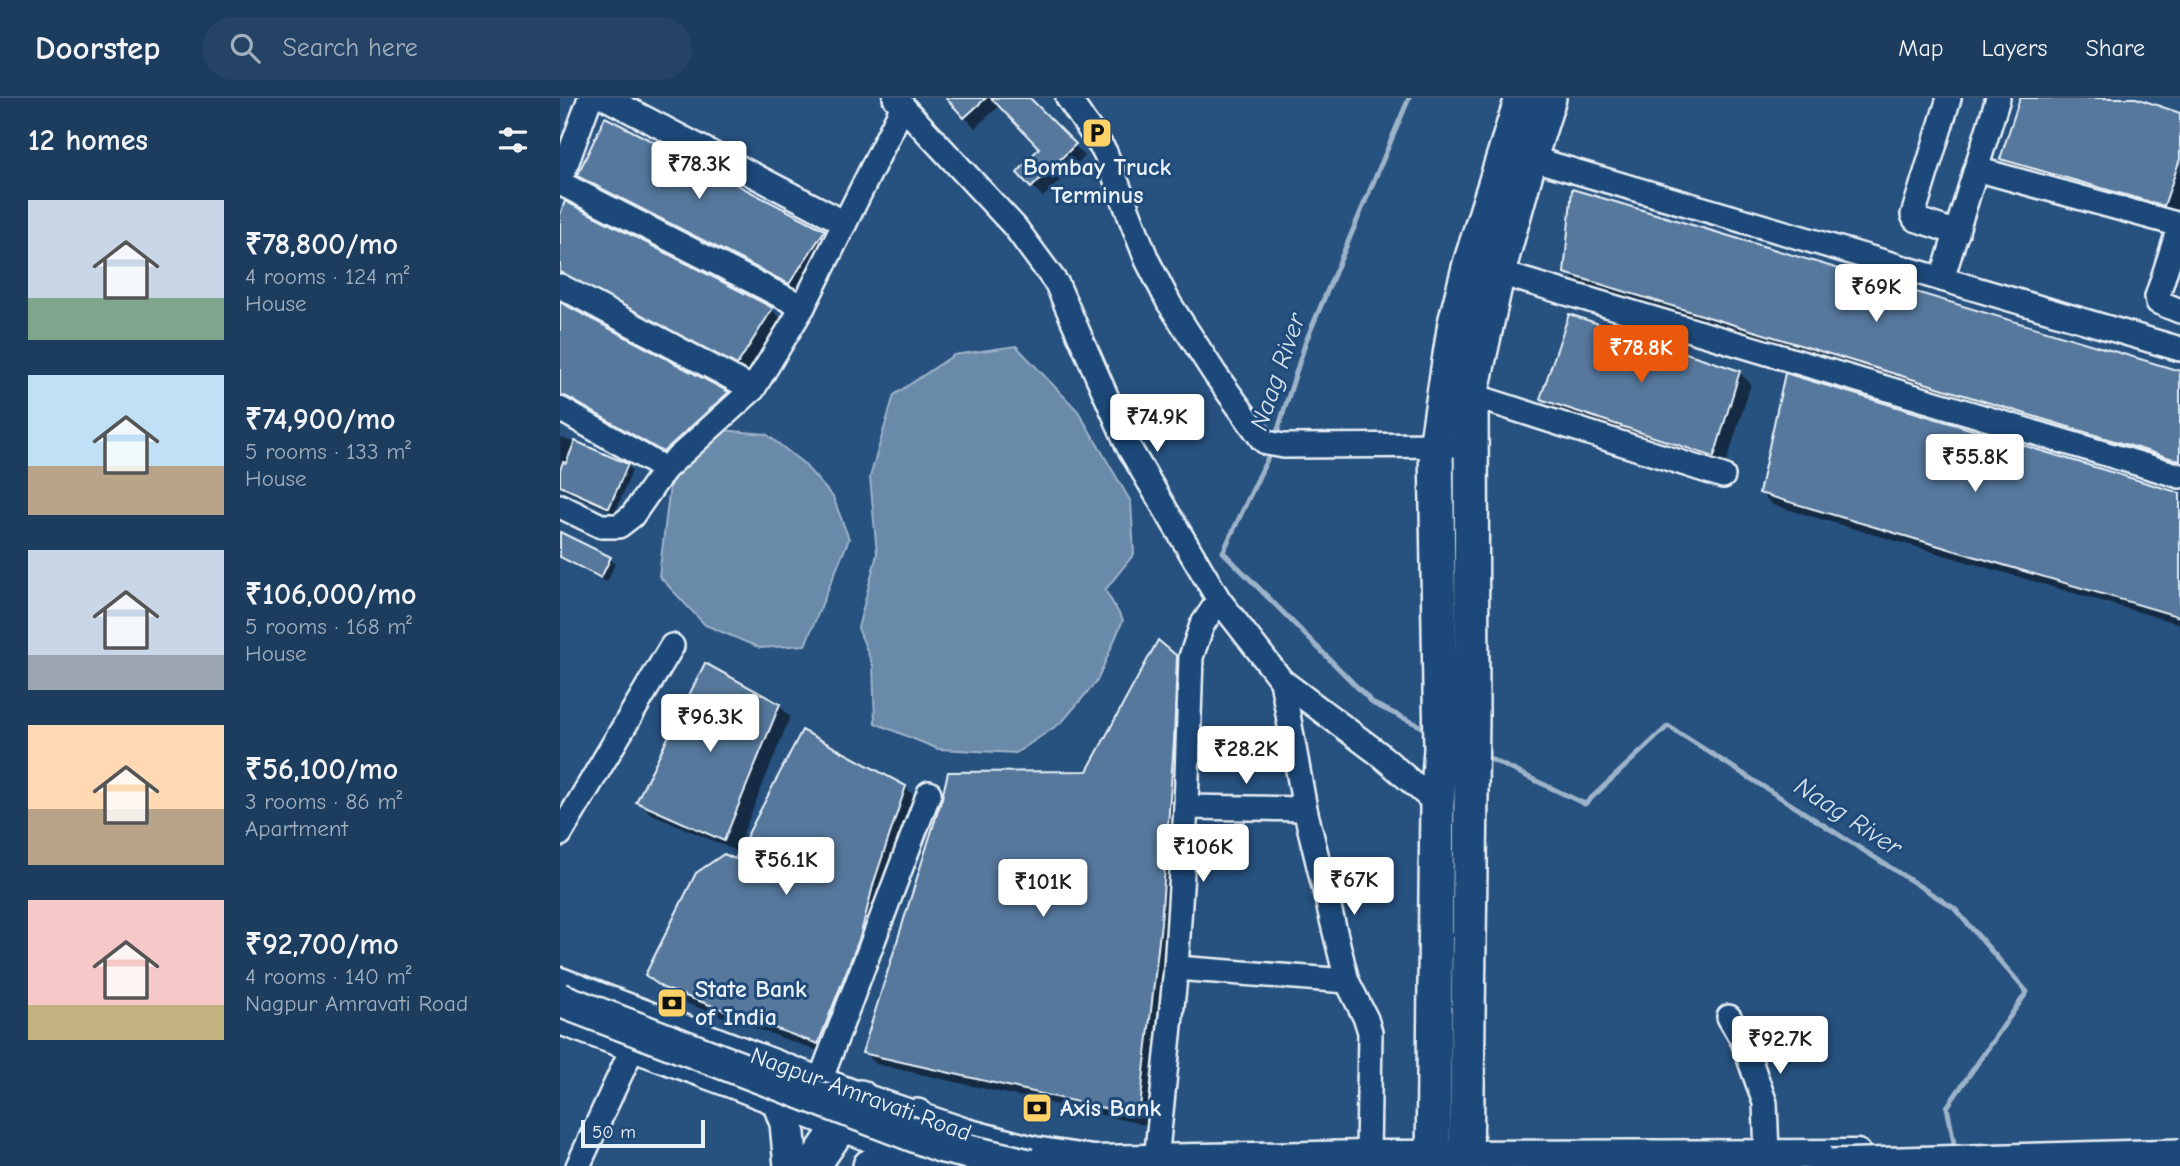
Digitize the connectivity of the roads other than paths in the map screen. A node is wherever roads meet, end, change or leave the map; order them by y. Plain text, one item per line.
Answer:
1 (590, 98) edge
2 (606, 98) edge
3 (1068, 98) edge
4 (1949, 98) edge
5 (1998, 98) edge
6 (1523, 99) edge
7 (899, 102) edge
8 (1530, 158) junction
9 (1976, 169) junction
10 (560, 182) edge
11 (845, 223) junction
12 (2180, 225) edge
13 (1957, 233) junction
14 (1484, 268) junction
15 (1942, 279) junction
16 (560, 286) edge
17 (803, 307) junction
18 (2180, 311) edge
19 (2180, 349) edge
20 (753, 389) junction
21 (1471, 395) junction
22 (560, 409) edge
23 (1469, 445) junction
24 (1436, 447) junction
25 (665, 469) junction
26 (1723, 476) dead end
27 (2180, 476) edge
28 (560, 506) edge
29 (1219, 600) junction
30 (672, 646) dead end
31 (1282, 681) junction
32 (929, 793) dead end
33 (1437, 803) junction
34 (1186, 807) junction
35 (1305, 809) junction
36 (560, 834) edge
37 (1176, 968) junction
38 (1346, 981) junction
39 (560, 982) edge
40 (560, 1000) edge
41 (1729, 1017) dead end
42 (560, 1020) edge
43 (632, 1047) junction
44 (820, 1081) junction
45 (860, 1097) junction
46 (779, 1102) junction
47 (917, 1116) junction
48 (841, 1127) junction
49 (2180, 1146) edge
50 (904, 1151) junction
51 (1767, 1153) junction
52 (1368, 1156) junction
53 (2180, 1156) edge
54 (1156, 1160) junction
55 (1883, 1160) edge
56 (1432, 1161) edge
57 (1467, 1161) edge
58 (578, 1166) edge
59 (791, 1166) edge
60 (813, 1166) edge
61 (870, 1166) edge
62 (943, 1166) edge
63 (1030, 1166) edge
64 (1830, 1166) edge

1 - 10 street
2 - 11 street
3 - 24 street
4 - 13 street
5 - 9 street
6 - 8 highway
6 - 14 highway
7 - 11 street
7 - 29 street
8 - 14 highway
8 - 15 street
9 - 12 street
9 - 13 street
10 - 17 street
11 - 17 street
12 - 18 street
13 - 15 street
14 - 21 highway
14 - 24 highway
14 - 27 street
15 - 19 street
16 - 20 street
17 - 20 street
20 - 25 street
21 - 23 highway
21 - 26 street
22 - 25 street
23 - 24 street
23 - 57 highway
24 - 33 highway
25 - 28 street
29 - 31 street
29 - 34 street
30 - 36 street
31 - 33 street
31 - 35 street
32 - 44 street
33 - 56 highway
34 - 35 street
34 - 37 street
35 - 38 street
37 - 38 street
37 - 54 street
38 - 52 street
39 - 44 main road, Nagpur Amravati Road
40 - 63 highway, bridge
41 - 51 street
42 - 43 main road, Nagpur Amravati Road
43 - 46 main road, Nagpur Amravati Road
43 - 58 street
44 - 45 main road, Nagpur Amravati Road
45 - 47 main road, Nagpur Amravati Road
45 - 48 highway
46 - 48 main road, Nagpur Amravati Road
46 - 59 highway
47 - 50 highway
47 - 54 main road, Nagpur Amravati Road
48 - 50 main road, Nagpur Amravati Road
48 - 60 highway
49 - 55 main road, Nagpur Amravati Road
50 - 61 highway
50 - 62 main road, Nagpur Amravati Road
51 - 55 main road, Nagpur Amravati Road
51 - 57 main road, Nagpur Amravati Road
52 - 54 main road, Nagpur Amravati Road
52 - 56 main road, Nagpur Amravati Road
53 - 64 highway, bridge
56 - 57 main road, Nagpur Amravati Road

